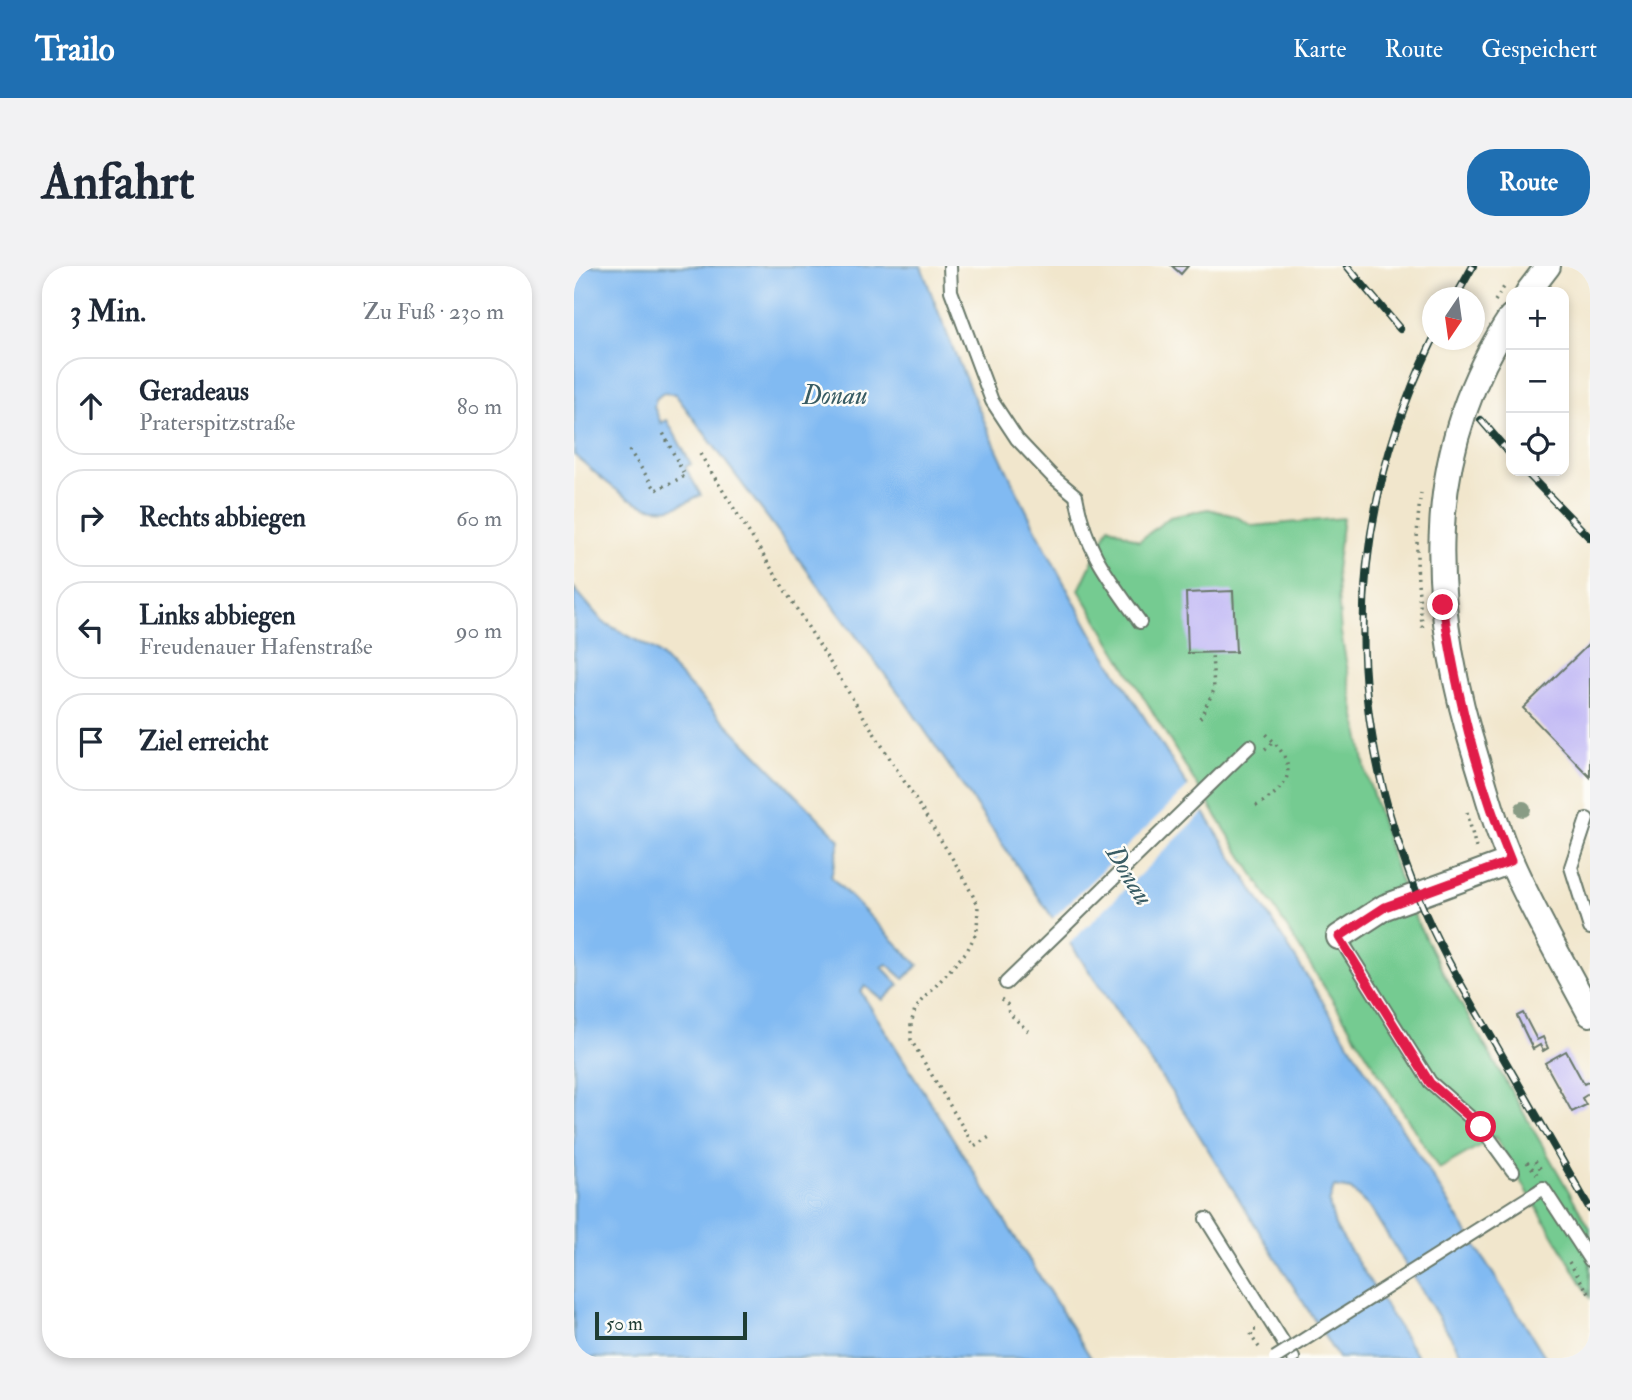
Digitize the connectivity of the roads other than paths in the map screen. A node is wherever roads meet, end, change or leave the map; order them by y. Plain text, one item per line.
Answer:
1 (950, 266) edge
2 (1506, 325) edge
3 (1140, 622) dead end
4 (1250, 746) dead end
5 (1587, 819) dead end
6 (1511, 861) junction
7 (1590, 928) edge
8 (1339, 937) joint
9 (1006, 983) dead end
10 (1590, 1014) edge
11 (1513, 1171) dead end
12 (1206, 1219) dead end
13 (1590, 1260) edge
14 (1275, 1358) edge
15 (1293, 1358) edge

1 - 3 lane
2 - 6 street
4 - 9 lane
5 - 7 lane
6 - 8 street
6 - 10 street
8 - 11 lane
12 - 15 lane
13 - 14 lane, bridge

